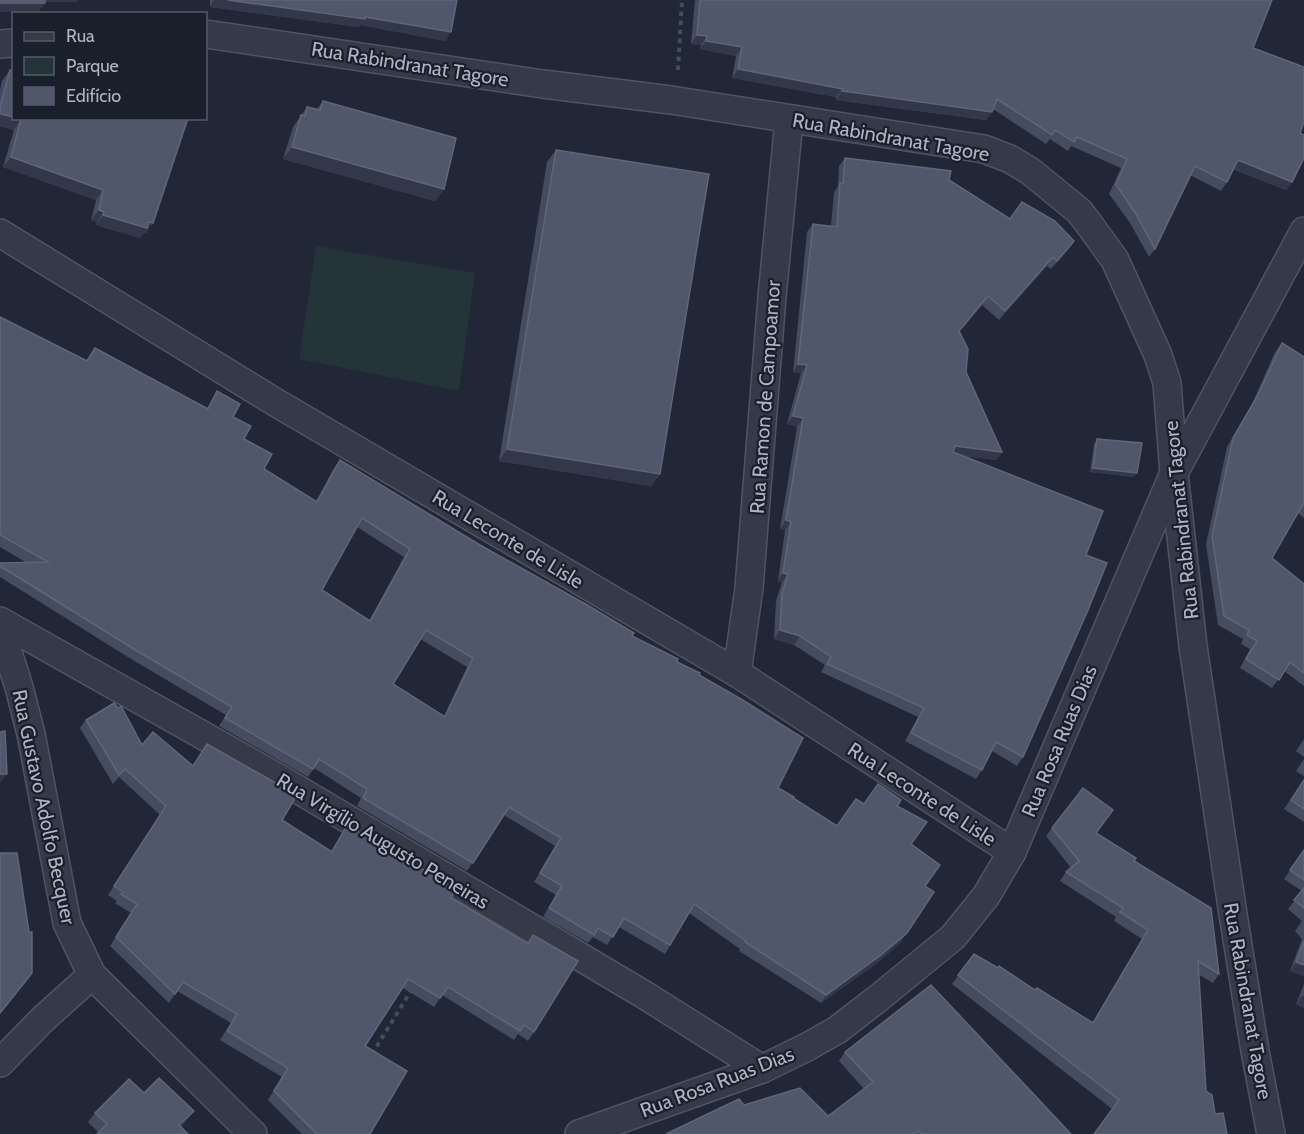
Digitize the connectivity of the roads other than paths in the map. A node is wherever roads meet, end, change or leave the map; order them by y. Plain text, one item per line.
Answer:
1 (207, 34) edge
2 (789, 120) junction
3 (1304, 231) edge
4 (0, 233) edge
5 (1174, 473) junction
6 (0, 621) edge
7 (0, 627) edge
8 (737, 673) junction
9 (1012, 852) junction
10 (92, 975) junction
11 (0, 1063) edge
12 (762, 1068) junction
13 (253, 1134) edge
14 (579, 1134) edge
15 (1271, 1134) edge

1 - 2 street, Rua Rabindranat Tagore
2 - 5 street, Rua Rabindranat Tagore
2 - 8 street, Rua Ramon de Campoamor
3 - 5 street, Rua Rosa Ruas Dias
4 - 8 street, Rua Leconte de Lisle
5 - 9 street, Rua Rosa Ruas Dias
5 - 15 street, Rua Rabindranat Tagore
6 - 12 street, Rua Virgílio Augusto Peneiras
7 - 10 street, Rua Gustavo Adolfo Becquer
8 - 9 street, Rua Leconte de Lisle
9 - 12 street, Rua Rosa Ruas Dias
10 - 11 street
10 - 13 street, Rua Gustavo Adolfo Becquer
12 - 14 street, Rua Rosa Ruas Dias

